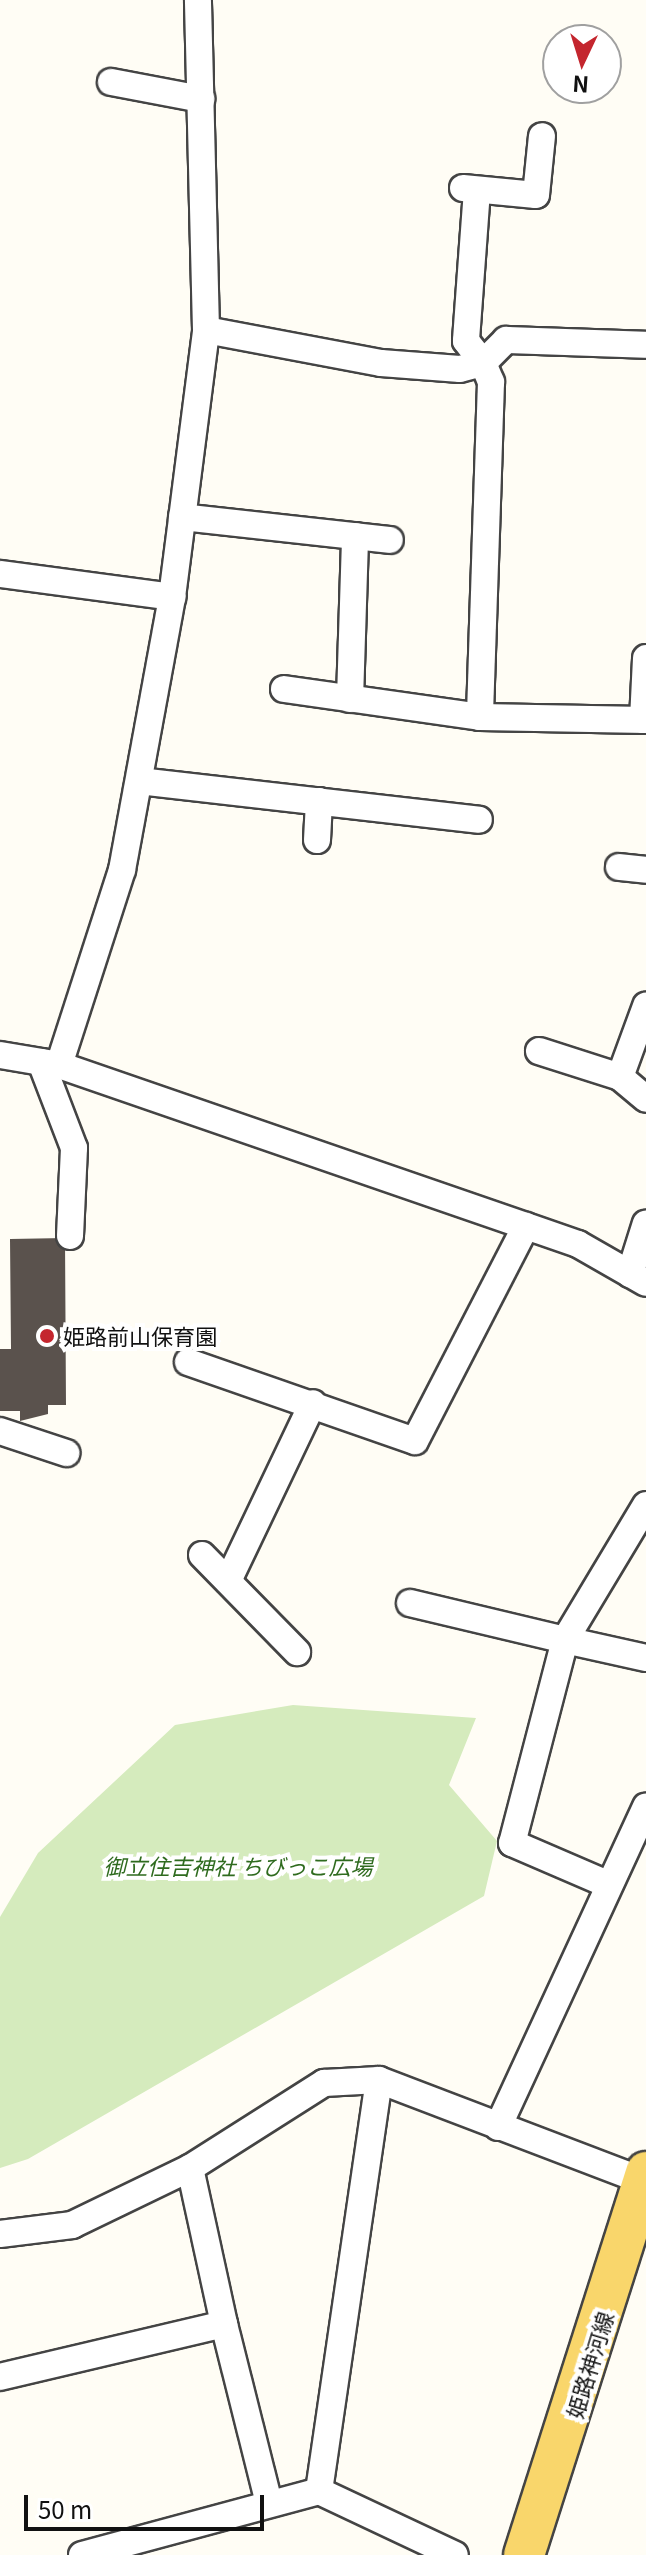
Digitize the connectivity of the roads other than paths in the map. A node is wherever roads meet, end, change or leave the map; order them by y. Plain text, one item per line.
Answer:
1 (198, 0) edge
2 (111, 82) dead end
3 (201, 99) junction
4 (542, 136) dead end
5 (206, 330) junction
6 (646, 345) edge
7 (483, 363) junction
8 (182, 517) junction
9 (355, 536) junction
10 (390, 540) dead end
11 (0, 574) edge
12 (172, 597) junction
13 (646, 658) edge
14 (284, 689) dead end
15 (350, 699) junction
16 (480, 717) junction
17 (644, 720) edge
18 (139, 781) junction
19 (319, 801) junction
20 (479, 820) dead end
21 (317, 840) dead end
22 (619, 867) dead end
23 (646, 870) edge
24 (646, 1006) edge
25 (539, 1051) dead end
26 (0, 1055) edge
27 (50, 1064) junction
28 (620, 1077) junction
29 (646, 1099) edge
30 (646, 1223) edge
31 (526, 1226) junction
32 (70, 1236) dead end
33 (638, 1278) edge
34 (188, 1362) dead end
35 (313, 1403) junction
36 (0, 1431) edge
37 (66, 1453) dead end
38 (646, 1505) edge
39 (202, 1555) dead end
40 (228, 1581) junction
41 (410, 1603) dead end
42 (565, 1640) junction
43 (297, 1652) dead end
44 (646, 1658) edge
45 (646, 1807) edge
46 (607, 1884) junction
47 (379, 2080) junction
48 (498, 2127) junction
49 (190, 2168) junction
50 (645, 2176) edge
51 (0, 2234) edge
52 (224, 2324) junction
53 (0, 2377) edge
54 (319, 2491) junction
55 (269, 2503) junction
56 (82, 2555) edge
57 (455, 2555) edge
58 (524, 2555) edge

1 - 3 street
2 - 3 street
3 - 5 street
4 - 7 street
5 - 7 street
5 - 8 street
6 - 7 street
7 - 16 street
8 - 9 street
8 - 12 street
9 - 10 street
9 - 15 street
11 - 12 street
12 - 18 street
13 - 17 street
14 - 15 street
15 - 16 street
16 - 17 street
18 - 19 street
18 - 27 street
19 - 20 street
19 - 21 street
22 - 23 street
24 - 28 street
25 - 28 street
26 - 27 street
27 - 31 street
27 - 32 street
28 - 29 street
30 - 33 street
31 - 33 street
31 - 35 street
34 - 35 street
35 - 40 street
36 - 37 street
38 - 42 street
39 - 40 street
40 - 43 street
41 - 42 street
42 - 44 street
42 - 46 street
45 - 46 street
46 - 48 street
47 - 48 street
47 - 49 street
47 - 54 street
48 - 50 street
49 - 51 street
49 - 52 street
50 - 58 main road, 姫路神河線
52 - 53 street
52 - 55 street
54 - 55 street
54 - 57 street
55 - 56 street

